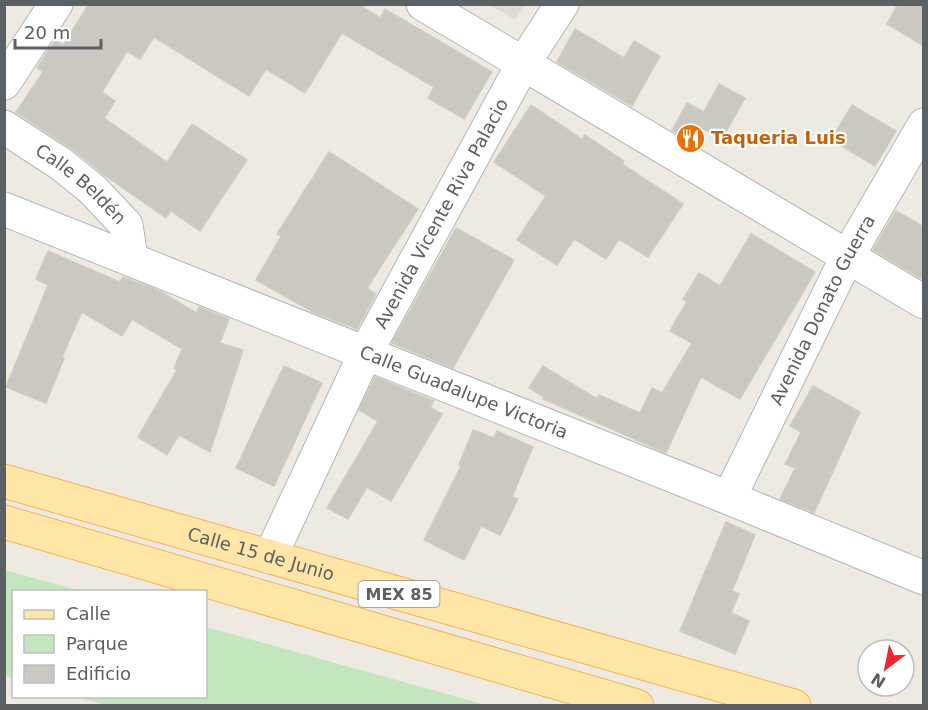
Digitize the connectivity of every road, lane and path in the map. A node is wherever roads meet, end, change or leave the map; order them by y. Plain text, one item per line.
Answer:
1 (56, 4) edge
2 (423, 4) edge
3 (562, 4) edge
4 (523, 64) junction
5 (4, 83) edge
6 (924, 125) edge
7 (4, 127) edge
8 (4, 209) edge
9 (847, 257) junction
10 (131, 258) junction
11 (924, 302) edge
12 (366, 352) junction
13 (4, 481) edge
14 (729, 498) junction
15 (4, 522) edge
16 (270, 557) junction
17 (924, 579) edge
18 (523, 629) junction
19 (514, 669) junction
20 (637, 705) edge
21 (794, 705) edge

1 - 5 street
2 - 4 street
3 - 4 street, Avenida Vicente Riva Palacio
4 - 9 street
4 - 12 street, Avenida Vicente Riva Palacio
6 - 9 street, Avenida Donato Guerra
7 - 10 street, Calle Beldén
8 - 10 street, Calle Guadalupe Victoria
9 - 11 street
9 - 14 street, Avenida Donato Guerra
10 - 12 street, Calle Guadalupe Victoria
12 - 14 street, Calle Guadalupe Victoria
12 - 16 street, Avenida Vicente Riva Palacio
13 - 16 main road, Calle 15 de Junio / MEX 85
14 - 17 street, Calle Guadalupe Victoria
15 - 19 main road, MEX 85
16 - 18 main road, Calle 15 de Junio / MEX 85
18 - 19 main road
18 - 21 main road, Calle 15 de Junio / MEX 85
19 - 20 main road, MEX 85

